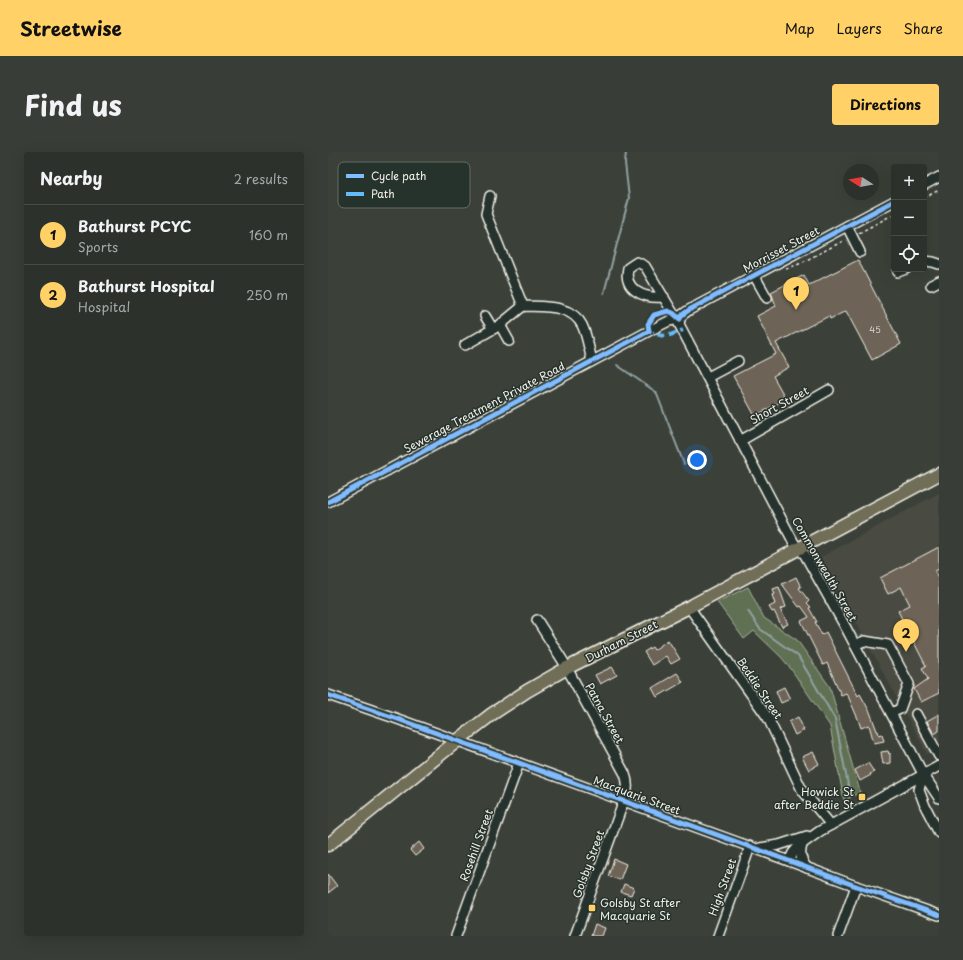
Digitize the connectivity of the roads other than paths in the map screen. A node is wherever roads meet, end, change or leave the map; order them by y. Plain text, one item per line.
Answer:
1 (939, 177) edge
2 (927, 183) edge
3 (490, 196) dead end
4 (891, 203) edge
5 (846, 226) junction
6 (860, 252) dead end
7 (927, 261) edge
8 (939, 264) edge
9 (754, 274) junction
10 (664, 298) dead end
11 (767, 298) dead end
12 (523, 306) junction
13 (485, 316) dead end
14 (680, 319) junction
15 (496, 327) junction
16 (509, 341) dead end
17 (465, 345) dead end
18 (592, 361) junction
19 (738, 361) dead end
20 (708, 377) junction
21 (829, 390) dead end
22 (740, 441) junction
23 (939, 474) edge
24 (328, 502) edge
25 (799, 549) junction
26 (688, 607) junction
27 (537, 620) dead end
28 (855, 646) junction
29 (567, 668) junction
30 (328, 695) edge
31 (891, 713) junction
32 (916, 714) dead end
33 (457, 741) junction
34 (939, 756) edge
35 (519, 763) junction
36 (939, 766) edge
37 (923, 774) junction
38 (938, 798) edge
39 (624, 801) junction
40 (925, 806) junction
41 (831, 825) junction
42 (820, 831) junction
43 (939, 833) edge
44 (791, 841) junction
45 (804, 842) junction
46 (328, 845) edge
47 (752, 847) junction
48 (785, 859) junction
49 (807, 868) junction
50 (856, 886) junction
51 (939, 915) edge
52 (456, 936) edge
53 (575, 936) edge
54 (718, 936) edge
55 (838, 936) edge

1 - 2 street
3 - 12 street
4 - 5 street, Morrisset Street
5 - 6 street
5 - 9 street, Morrisset Street
7 - 8 street
9 - 11 street
9 - 14 street, Morrisset Street
10 - 14 street, Commonwealth Street
12 - 15 street
12 - 18 street
13 - 15 street
14 - 18 street, Sewerage Treatment Private Road
14 - 20 street, Commonwealth Street
15 - 16 street
15 - 17 street
18 - 24 street, Sewerage Treatment Private Road
19 - 20 street
20 - 22 street, Commonwealth Street
21 - 22 street, Short Street
22 - 25 street, Commonwealth Street
23 - 25 main road, Durham Street
25 - 26 main road, Durham Street
25 - 28 street, Commonwealth Street
26 - 29 main road, Durham Street
26 - 41 street, Beddie Street
27 - 29 street, Patna Street
28 - 31 street, Commonwealth Street
28 - 31 street
29 - 33 main road, Durham Street
29 - 39 street, Patna Street
30 - 33 street, Macquarie Street
31 - 37 street, Commonwealth Street
32 - 34 street
33 - 35 street, Macquarie Street
33 - 46 main road, Durham Street
35 - 39 street, Macquarie Street
35 - 52 street, Rosehill Street
36 - 37 street
37 - 38 street, Commonwealth Street
37 - 40 street
37 - 41 street
38 - 40 street
39 - 47 street, Macquarie Street
39 - 53 street, Golsby Street
40 - 43 street
41 - 42 street
42 - 44 street
42 - 45 street
44 - 47 street
44 - 48 street
45 - 48 street
45 - 49 street
47 - 48 street, Macquarie Street
47 - 54 street, High Street
48 - 49 street, Macquarie Street
49 - 50 street, Macquarie Street
50 - 51 street, Macquarie Street
50 - 55 street

